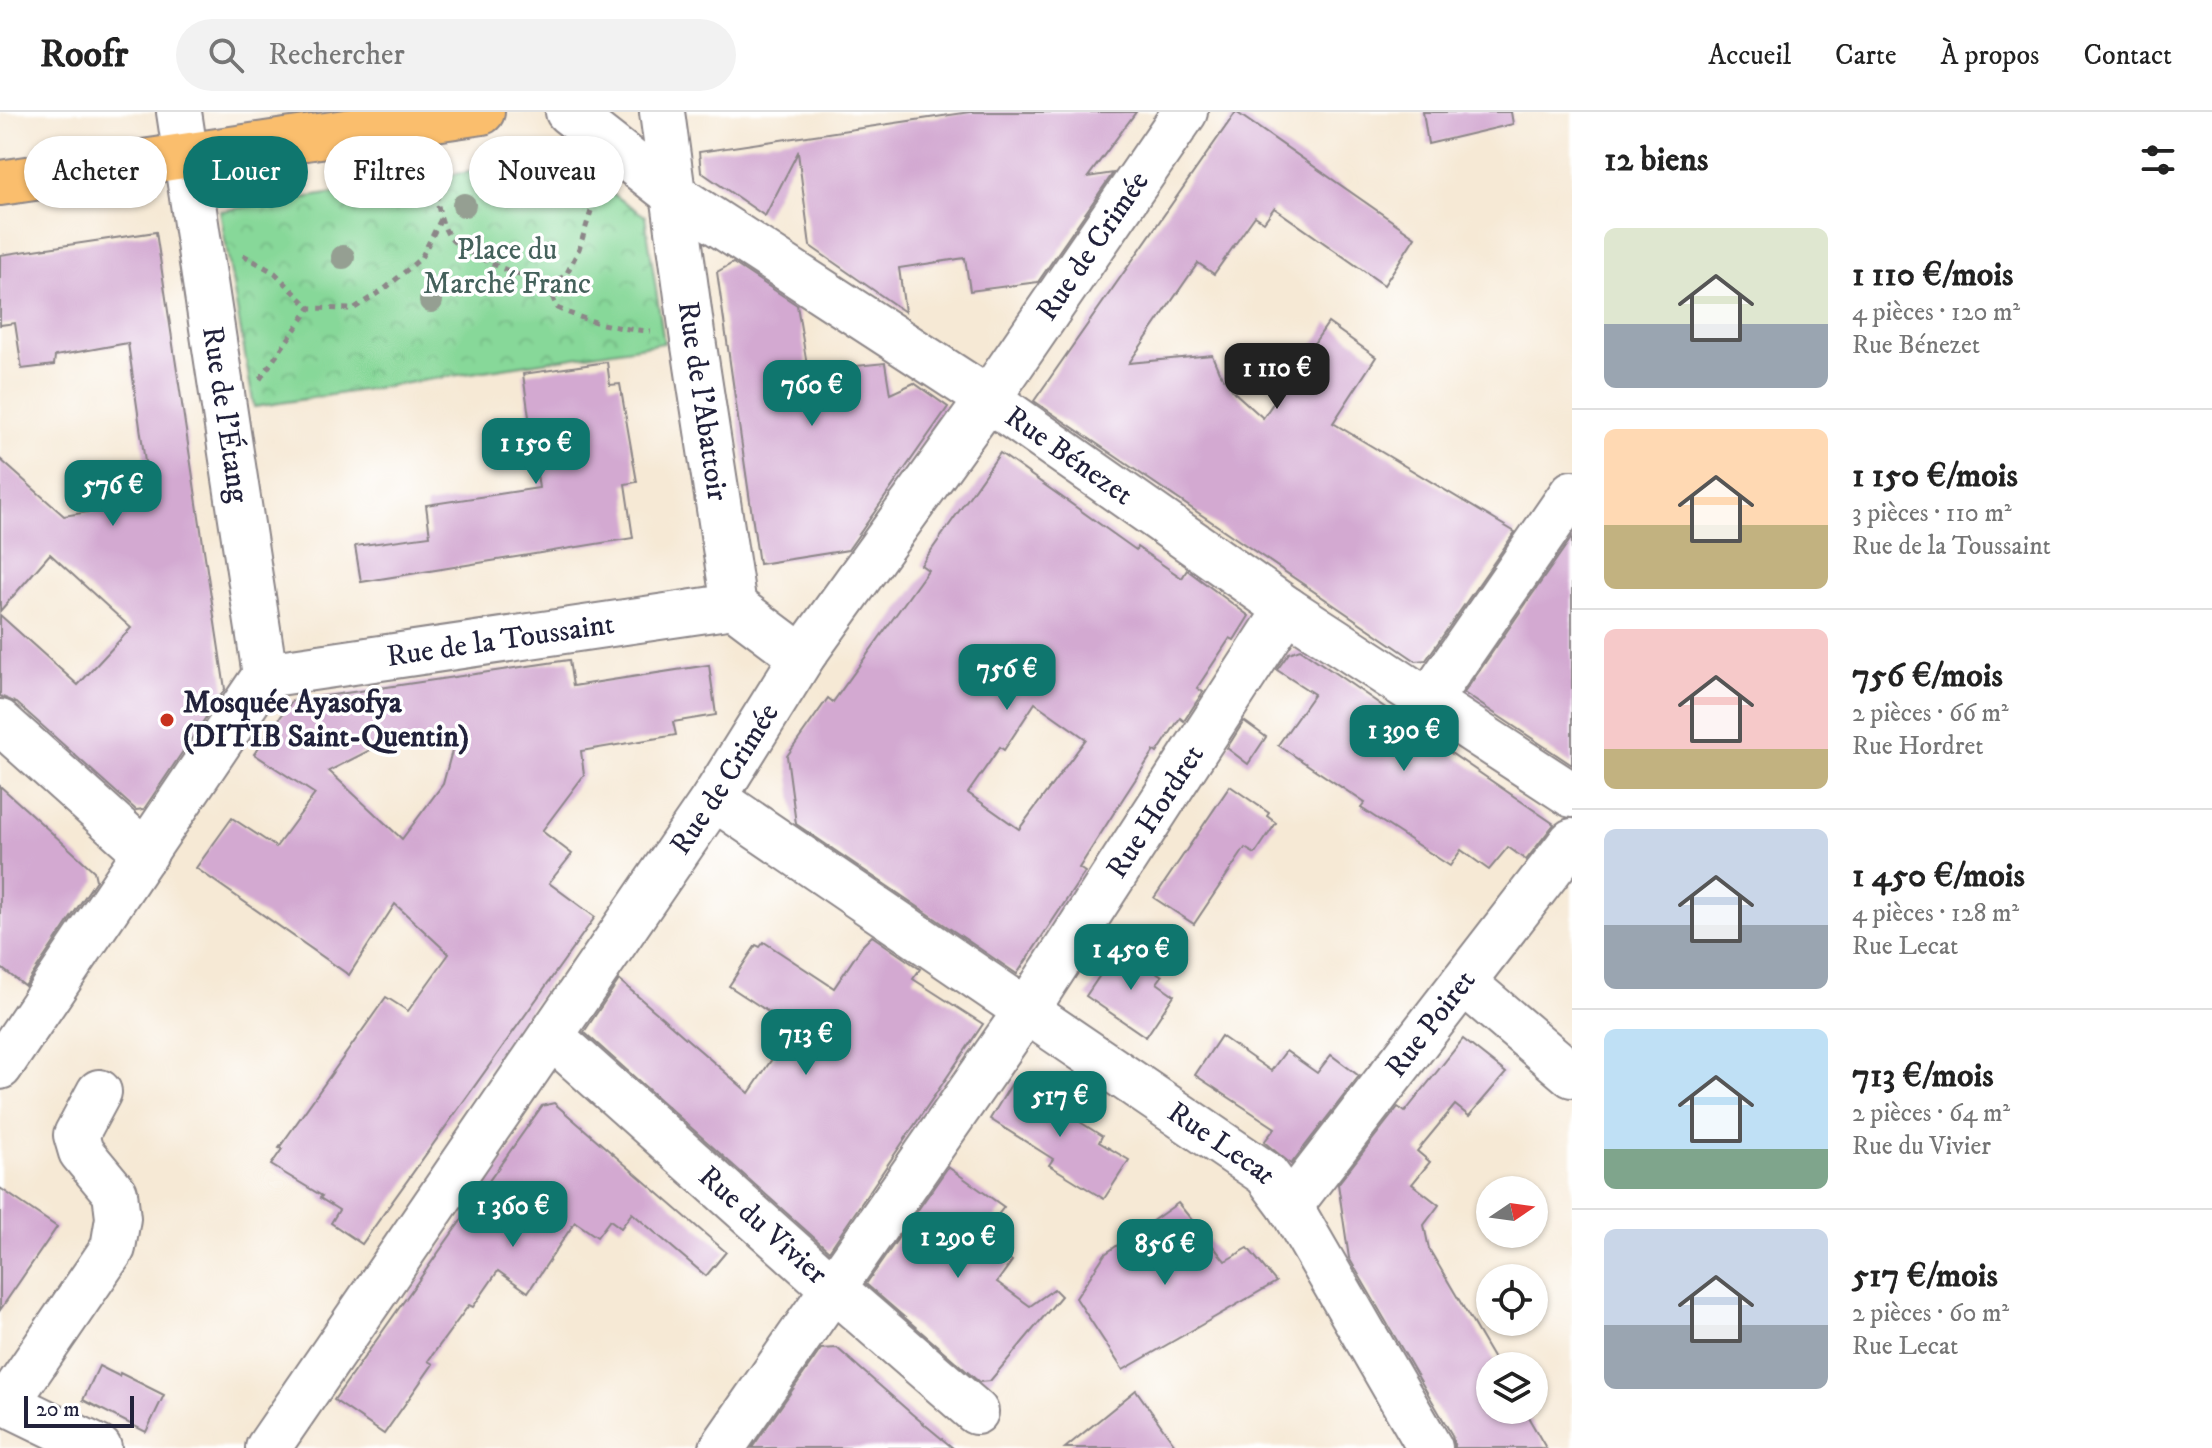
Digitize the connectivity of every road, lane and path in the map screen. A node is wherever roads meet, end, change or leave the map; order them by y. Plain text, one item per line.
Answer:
1 (179, 112) edge
2 (482, 112) edge
3 (568, 112) edge
4 (662, 112) edge
5 (1185, 112) edge
6 (427, 120) junction
7 (598, 136) edge
8 (183, 137) edge
9 (308, 138) edge
10 (183, 156) edge
11 (624, 157) edge
12 (0, 183) edge
13 (674, 195) junction
14 (194, 208) edge
15 (593, 208) edge
16 (441, 218) junction
17 (199, 246) junction
18 (548, 286) junction
19 (310, 308) junction
20 (692, 333) junction
21 (988, 399) junction
22 (223, 402) junction
23 (1572, 493) edge
24 (734, 606) junction
25 (1287, 609) junction
26 (802, 657) junction
27 (265, 675) junction
28 (1429, 700) junction
29 (0, 722) edge
30 (1572, 795) edge
31 (714, 798) junction
32 (1572, 841) edge
33 (146, 853) junction
34 (1463, 982) junction
35 (1026, 1011) junction
36 (551, 1036) junction
37 (0, 1067) edge
38 (1572, 1075) edge
39 (99, 1092) dead end
40 (1290, 1206) junction
41 (834, 1289) junction
42 (4, 1402) edge
43 (976, 1412) dead end
44 (99, 1448) edge
45 (268, 1448) edge
46 (722, 1448) edge
47 (1430, 1448) edge

1 - 8 street, Rue de l'Étang
2 - 6 main road
3 - 7 street, Rue Bénezet
4 - 13 street, Rue de l'Abattoir
5 - 21 street, Rue de Crimée
6 - 9 main road
6 - 16 path
10 - 12 main road
11 - 13 street, Rue Bénezet
13 - 20 street, Rue de l'Abattoir
13 - 21 street, Rue Bénezet
14 - 17 street, Rue de l'Étang
15 - 18 path
16 - 18 path
16 - 19 path
17 - 19 path
17 - 22 street, Rue de l'Étang
18 - 20 path
19 - 22 path
20 - 24 street, Rue de l'Abattoir
21 - 25 street, Rue Bénezet
21 - 26 street, Rue de Crimée
22 - 27 street, Rue de l'Étang
23 - 28 street
24 - 26 street
24 - 27 street, Rue de la Toussaint
25 - 28 street, Rue Bénezet
25 - 35 street, Rue Hordret
26 - 31 street, Rue de Crimée
27 - 33 street
28 - 30 street, Rue Bénezet
29 - 33 street
31 - 35 street, Rue Lecat
31 - 36 street, Rue de Crimée
32 - 34 street, Rue Poiret
33 - 37 street
34 - 38 street
34 - 40 street, Rue Poiret
35 - 40 street, Rue Lecat
35 - 41 street, Rue Hordret
36 - 41 street, Rue du Vivier
36 - 45 street, Rue de Crimée
39 - 42 street
40 - 47 street, Rue Lecat
41 - 43 street, Rue du Vivier
41 - 46 street, Rue Hordret
42 - 44 street

